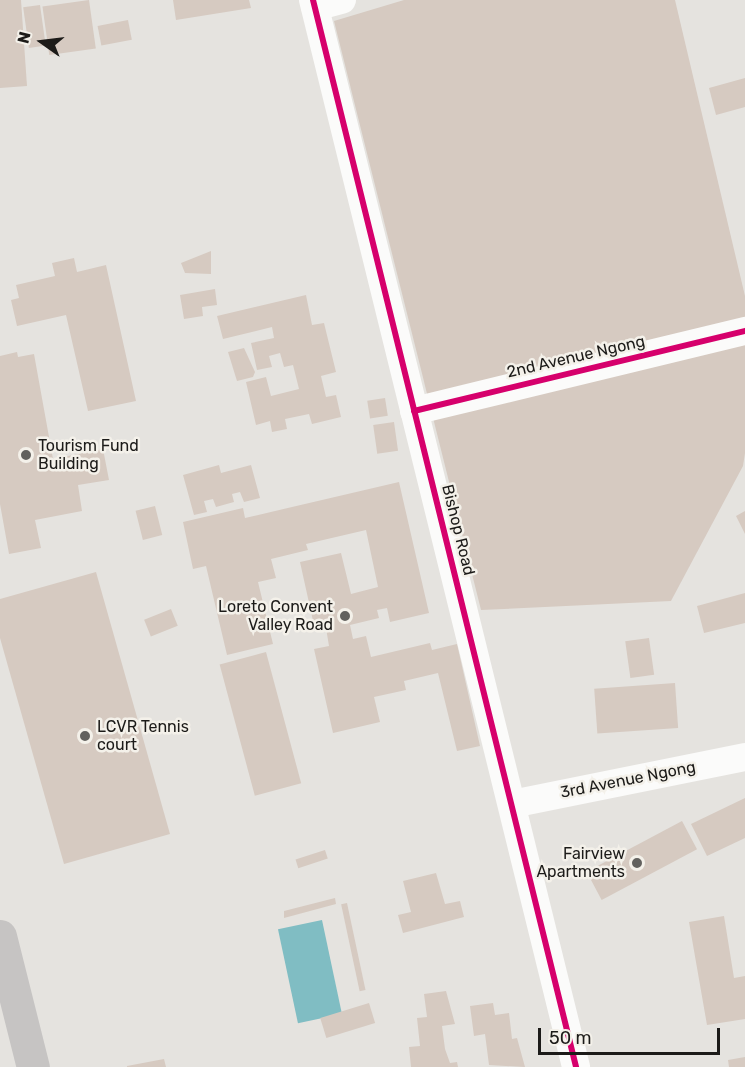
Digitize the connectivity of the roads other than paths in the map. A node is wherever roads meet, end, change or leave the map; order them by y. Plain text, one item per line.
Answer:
1 (342, 0) edge
2 (314, 4) edge
3 (745, 331) edge
4 (414, 411) junction
5 (745, 757) edge
6 (512, 804) junction
7 (0, 936) edge
8 (33, 1067) edge
9 (576, 1067) edge

1 - 2 street
2 - 4 street, Bishop Road
3 - 4 street, 2nd Avenue Ngong
4 - 6 street, Bishop Road
5 - 6 street, 3rd Avenue Ngong
6 - 9 street, Bishop Road
7 - 8 main road

